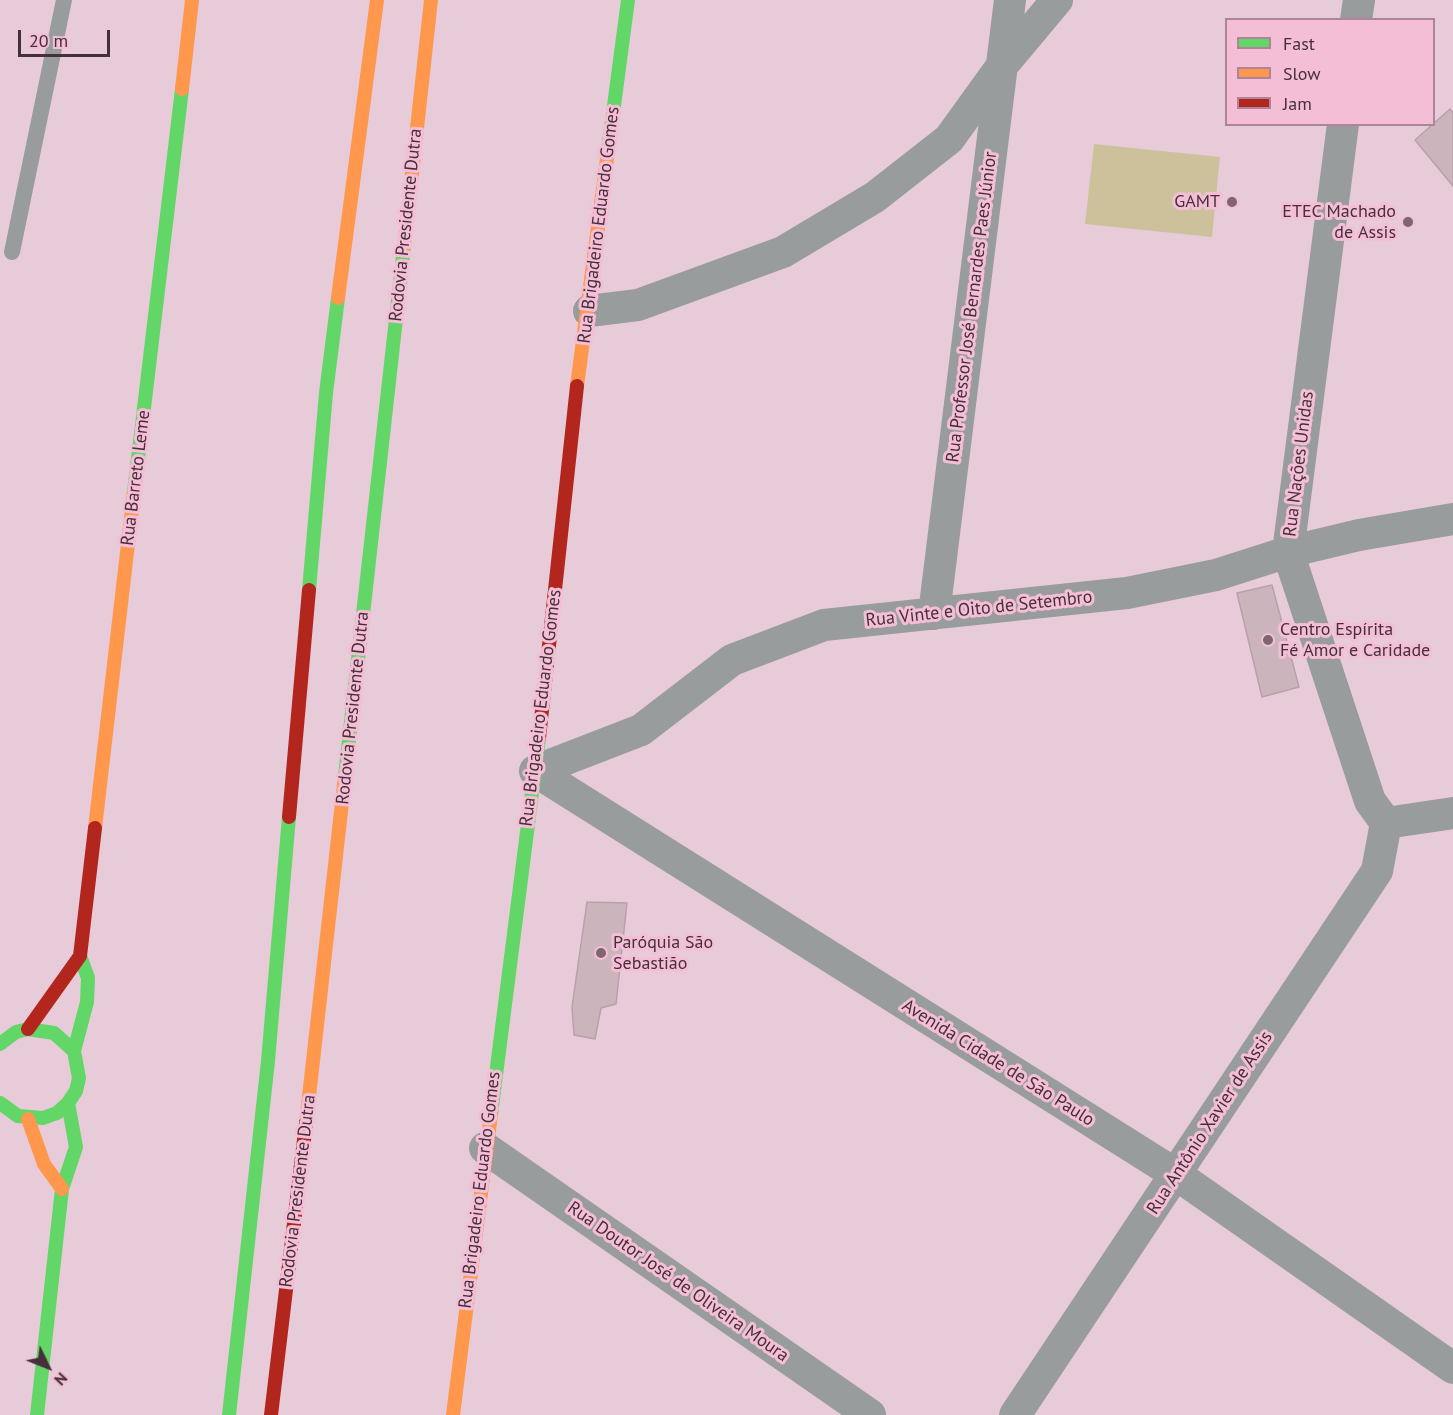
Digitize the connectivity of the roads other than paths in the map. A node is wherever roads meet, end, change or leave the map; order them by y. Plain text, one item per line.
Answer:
1 (64, 0) edge
2 (192, 0) edge
3 (376, 0) edge
4 (431, 0) edge
5 (628, 0) edge
6 (1010, 0) edge
7 (1056, 0) edge
8 (1359, 0) edge
9 (1356, 18) edge
10 (1001, 67) junction
11 (1343, 126) edge
12 (12, 252) dead end
13 (589, 311) junction
14 (1453, 519) edge
15 (1288, 552) junction
16 (934, 614) junction
17 (535, 771) junction
18 (1453, 813) edge
19 (1386, 823) junction
20 (80, 956) junction
21 (28, 1029) junction
22 (0, 1044) edge
23 (74, 1051) junction
24 (68, 1103) junction
25 (3, 1107) edge
26 (28, 1119) junction
27 (485, 1148) junction
28 (1177, 1175) junction
29 (62, 1189) junction
30 (1453, 1368) edge
31 (37, 1415) edge
32 (229, 1415) edge
33 (271, 1415) edge
34 (453, 1415) edge
35 (870, 1415) edge
36 (1015, 1415) edge

1 - 12 lane
2 - 20 main road, Rua Barreto Leme
3 - 32 main road
4 - 33 main road, Rodovia Presidente Dutra
5 - 13 main road, Rua Brigadeiro Eduardo Gomes
6 - 10 street, Rua Professor José Bernardes Paes Júnior
7 - 10 street
8 - 9 street
10 - 13 street
10 - 16 street, Rua Professor José Bernardes Paes Júnior
11 - 15 street, Rua Nações Unidas
13 - 17 main road, Rua Brigadeiro Eduardo Gomes
14 - 15 street, Rua Vinte e Oito de Setembro
15 - 16 street, Rua Vinte e Oito de Setembro
15 - 19 street, Rua Nações Unidas
16 - 17 street, Rua Vinte e Oito de Setembro
17 - 27 main road, Rua Brigadeiro Eduardo Gomes
17 - 28 street, Avenida Cidade de São Paulo
18 - 19 street
19 - 28 street, Rua Antônio Xavier de Assis
20 - 21 main road
20 - 23 main road
21 - 22 main road
21 - 23 main road
23 - 24 main road
24 - 26 main road
24 - 29 main road
25 - 26 main road
26 - 29 main road
27 - 34 main road, Rua Brigadeiro Eduardo Gomes
27 - 35 street, Rua Doutor José de Oliveira Moura
28 - 30 street, Avenida Cidade de São Paulo
28 - 36 street, Rua Antônio Xavier de Assis
29 - 31 main road

